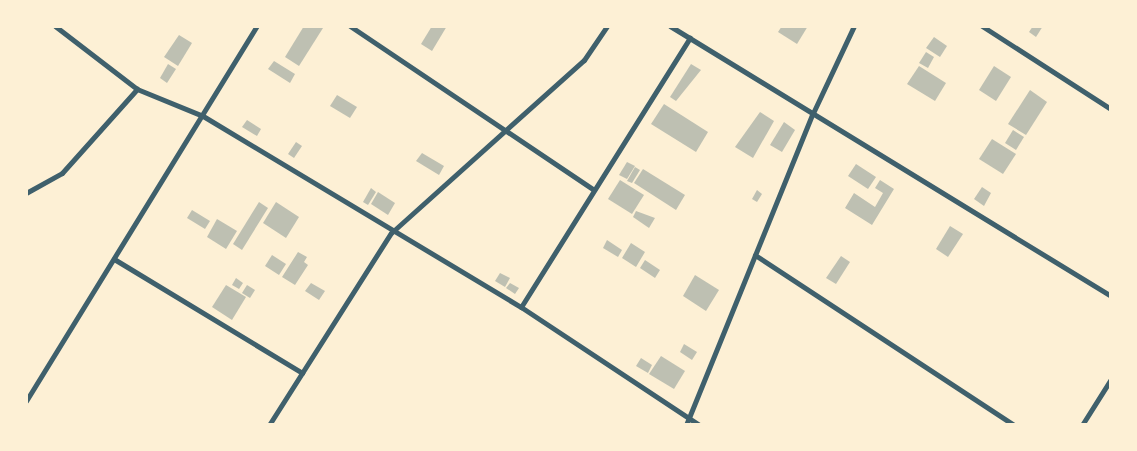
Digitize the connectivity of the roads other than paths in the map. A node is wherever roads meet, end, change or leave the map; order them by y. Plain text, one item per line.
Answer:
1 (55, 26) edge
2 (257, 26) edge
3 (350, 26) edge
4 (607, 26) edge
5 (670, 26) edge
6 (854, 26) edge
7 (982, 26) edge
8 (690, 38) junction
9 (137, 89) junction
10 (1111, 109) edge
11 (813, 113) junction
12 (203, 116) junction
13 (507, 131) junction
14 (593, 189) junction
15 (26, 193) edge
16 (392, 233) junction
17 (755, 255) junction
18 (114, 259) junction
19 (1111, 296) edge
20 (521, 307) junction
21 (302, 373) junction
22 (1111, 379) edge
23 (26, 401) edge
24 (689, 419) junction
25 (269, 425) edge
26 (686, 425) edge
27 (699, 425) edge
28 (1014, 425) edge
29 (1082, 425) edge

1 - 9 street
2 - 12 street
3 - 13 street
4 - 13 street
5 - 8 street
6 - 11 street
7 - 10 street
8 - 11 street
8 - 14 street
9 - 12 street
9 - 15 street
11 - 17 street
11 - 19 street
12 - 16 street
12 - 18 street
13 - 14 street
13 - 16 street
14 - 20 street
16 - 20 street
16 - 21 street
17 - 24 street
17 - 28 street
18 - 21 street
18 - 23 street
20 - 24 street
21 - 25 street
22 - 29 street
24 - 26 street
24 - 27 street

